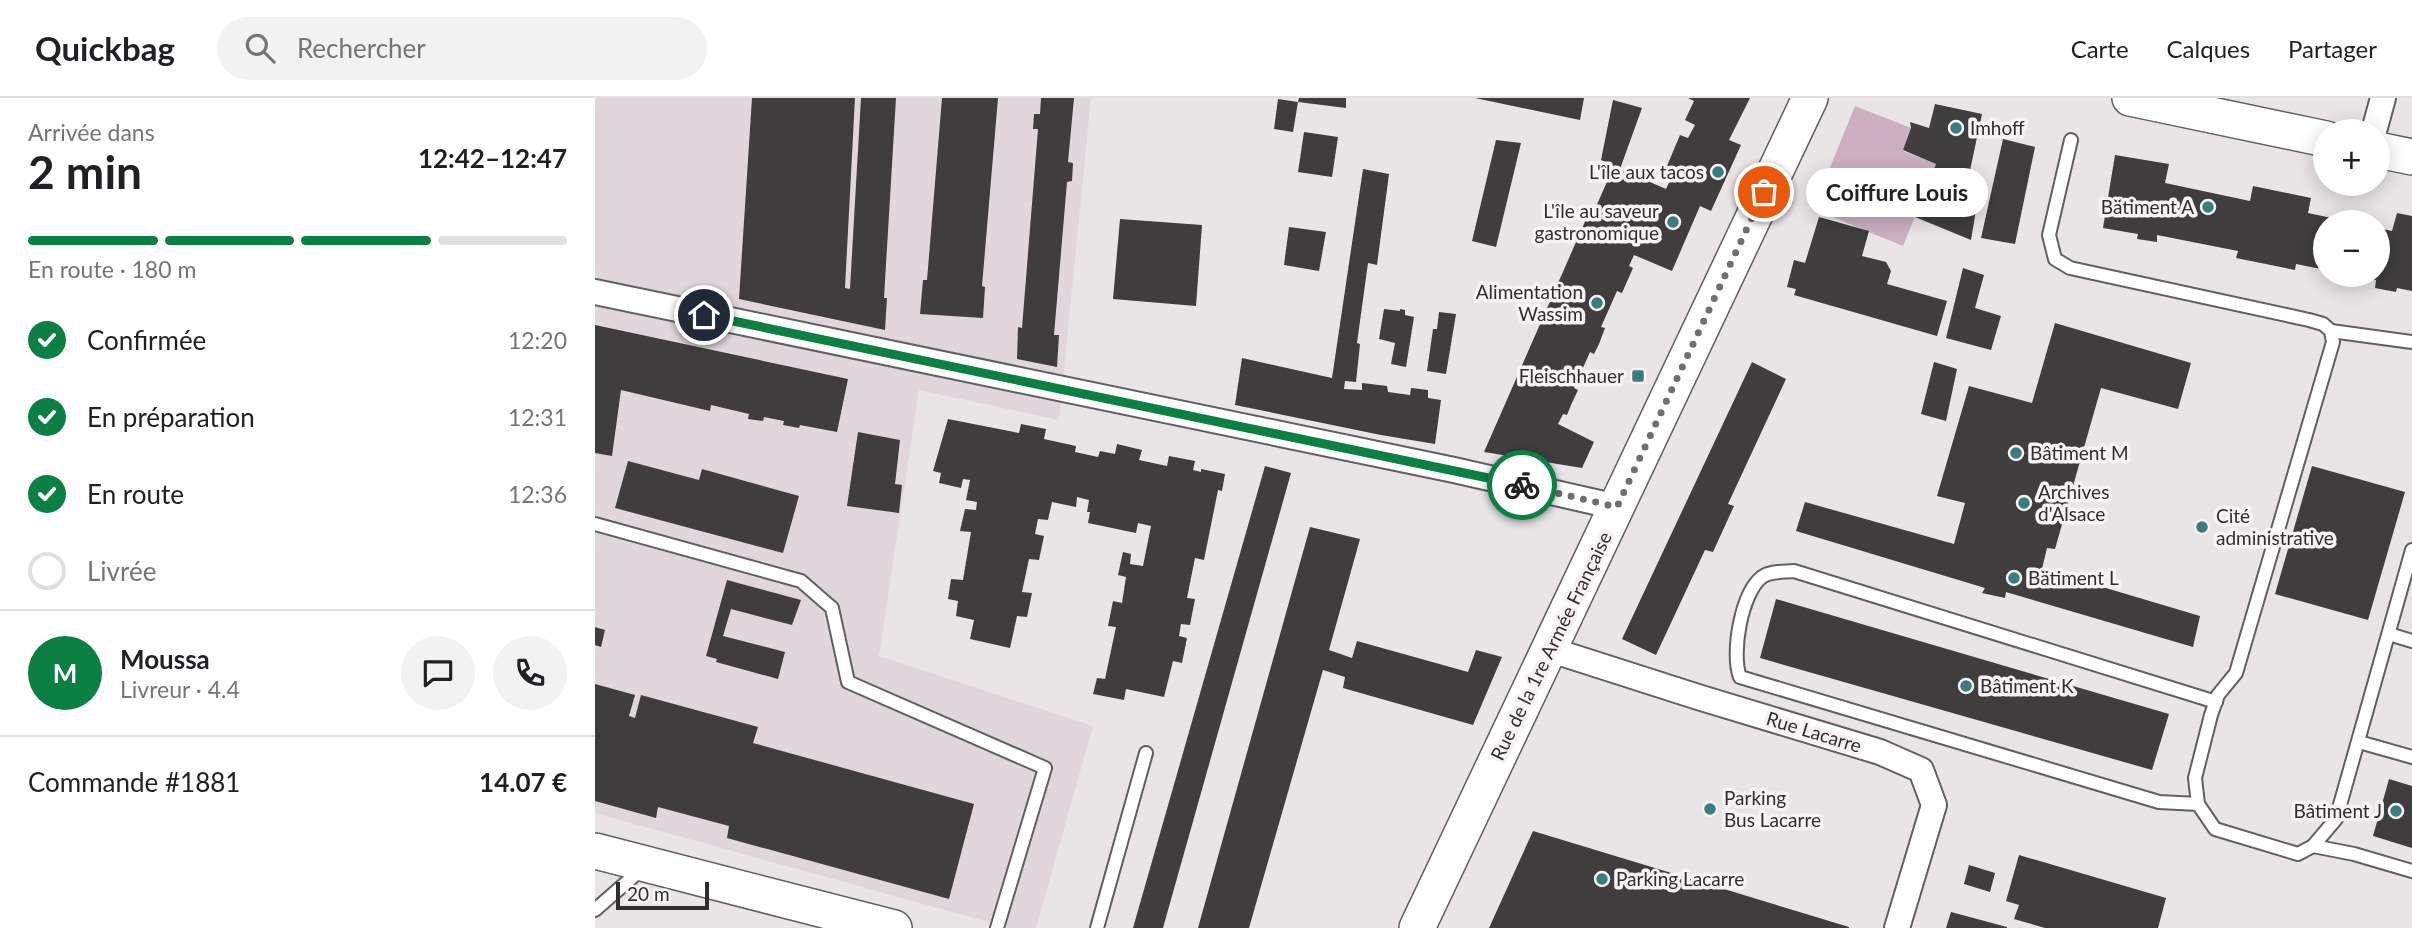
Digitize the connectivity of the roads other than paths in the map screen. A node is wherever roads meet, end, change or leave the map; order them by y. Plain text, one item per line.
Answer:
1 (1809, 98) edge
2 (2130, 98) edge
3 (2383, 98) edge
4 (2377, 119) edge
5 (2313, 136) edge
6 (2071, 140) dead end
7 (2390, 152) edge
8 (2412, 157) edge
9 (595, 292) edge
10 (2331, 331) junction
11 (2412, 342) edge
12 (1617, 507) junction
13 (595, 524) edge
14 (2412, 550) edge
15 (2389, 634) junction
16 (2412, 640) edge
17 (1548, 649) junction
18 (2216, 702) junction
19 (2359, 742) junction
20 (1146, 753) dead end
21 (2412, 757) edge
22 (2198, 804) junction
23 (2313, 846) junction
24 (595, 851) edge
25 (646, 864) junction
26 (2412, 871) edge
27 (595, 910) edge
28 (894, 928) edge
29 (997, 928) edge
30 (1097, 928) edge
31 (1417, 928) edge
32 (1898, 928) edge

1 - 12 main road, Rue de la 1re Armée Française
2 - 5 main road
3 - 4 street
6 - 10 lane
7 - 8 main road
9 - 12 street
10 - 11 lane
10 - 18 lane
12 - 17 main road, Rue de la 1re Armée Française
13 - 29 lane
14 - 15 lane
15 - 16 lane
15 - 19 lane
17 - 31 main road, Rue de la 1re Armée Française
17 - 32 street, Rue Lacarre
18 - 22 lane
18 - 22 lane
19 - 21 lane
19 - 23 lane
20 - 30 lane
22 - 23 lane
23 - 26 lane
24 - 25 main road
25 - 27 lane
25 - 28 main road

